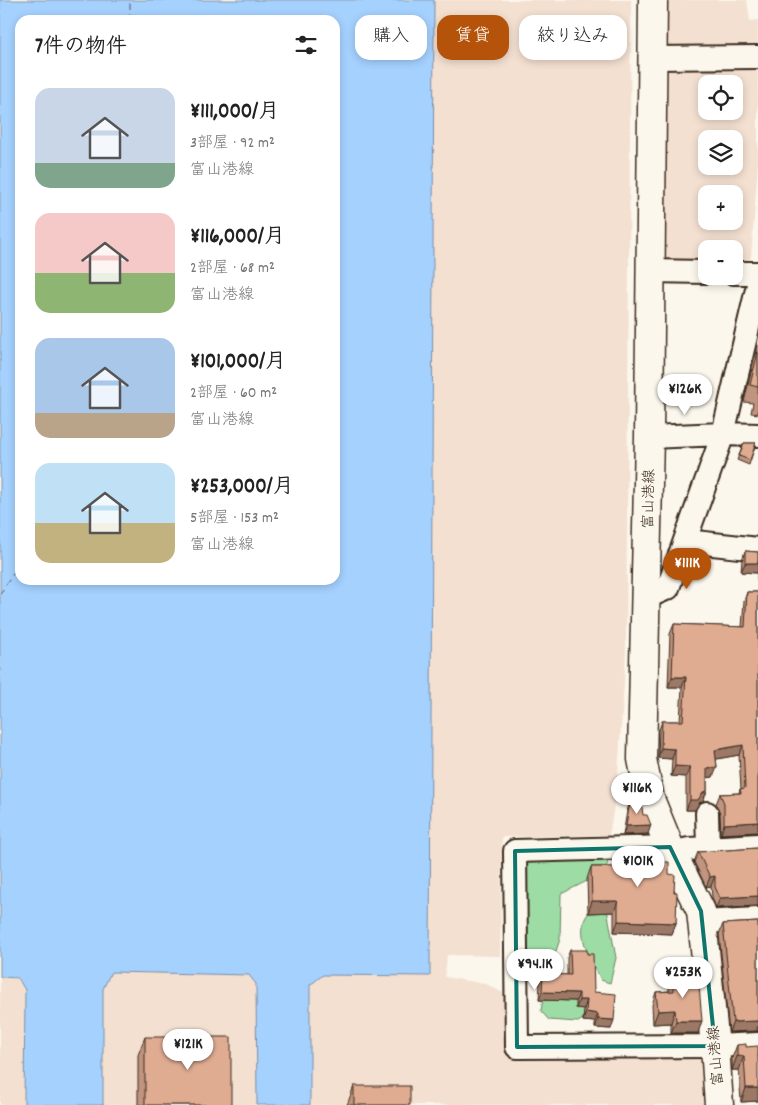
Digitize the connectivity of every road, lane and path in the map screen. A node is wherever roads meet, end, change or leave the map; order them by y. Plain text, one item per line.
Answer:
1 (653, 0) edge
2 (758, 57) edge
3 (654, 58) junction
4 (650, 271) junction
5 (698, 272) edge
6 (743, 273) edge
7 (758, 274) edge
8 (758, 285) edge
9 (723, 434) junction
10 (758, 436) edge
11 (649, 437) junction
12 (686, 541) junction
13 (758, 549) edge
14 (645, 598) junction
15 (707, 813) dead end
16 (758, 845) edge
17 (708, 848) junction
18 (671, 850) junction
19 (758, 919) edge
20 (702, 922) junction
21 (758, 1044) edge
22 (715, 1046) junction
23 (719, 1105) edge

1 - 3 main road, 富山港線
2 - 3 street
3 - 4 main road, 富山港線
4 - 5 street
4 - 11 main road, 富山港線
6 - 7 street
8 - 9 street
9 - 10 street
9 - 11 street
9 - 12 street
11 - 14 main road, 富山港線
12 - 13 street
12 - 14 street
14 - 18 main road, 富山港線
15 - 17 street
16 - 17 street
17 - 18 street
18 - 20 main road, 富山港線
18 - 22 street
19 - 20 street
20 - 22 main road, 富山港線
21 - 22 street
22 - 23 main road, 富山港線

